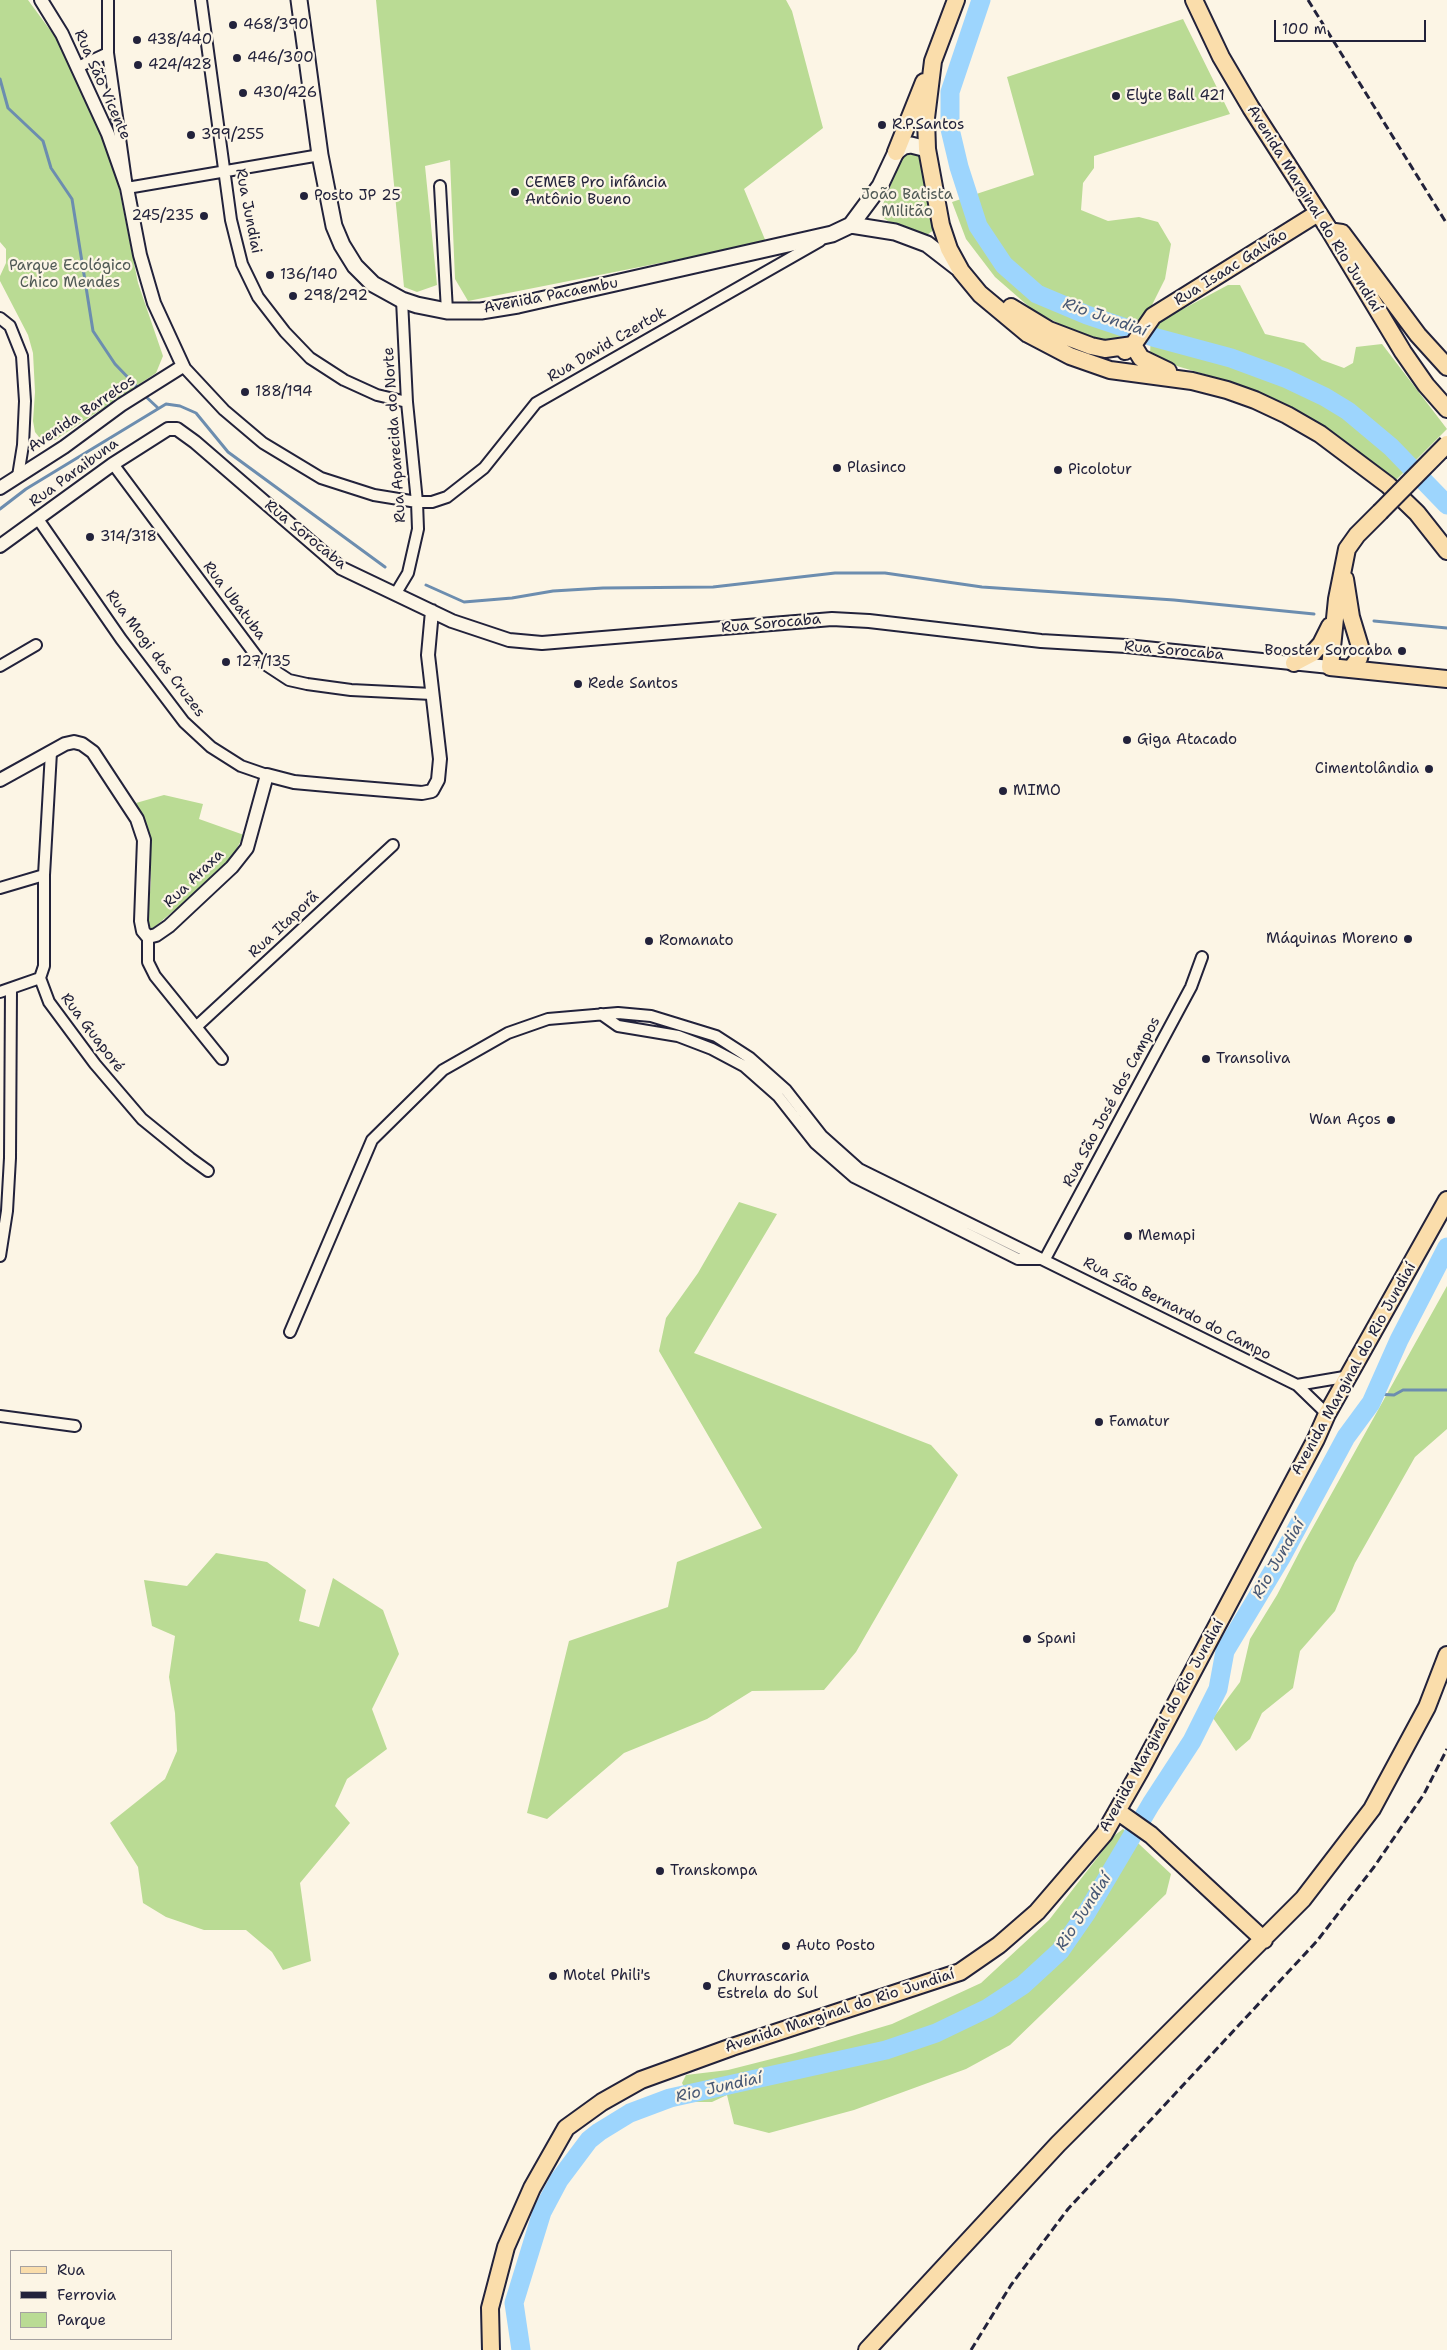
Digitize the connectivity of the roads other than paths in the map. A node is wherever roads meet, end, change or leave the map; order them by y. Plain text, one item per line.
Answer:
1 (41, 0) edge
2 (108, 0) edge
3 (201, 0) edge
4 (299, 0) edge
5 (956, 0) edge
6 (1194, 0) edge
7 (108, 53) junction
8 (933, 61) junction
9 (78, 67) junction
10 (927, 149) junction
11 (896, 152) junction
12 (320, 155) junction
13 (225, 172) junction
14 (440, 186) dead end
15 (127, 188) junction
16 (1318, 213) junction
17 (851, 225) junction
18 (1330, 231) junction
19 (832, 234) junction
20 (961, 271) junction
21 (402, 300) junction
22 (447, 311) junction
23 (0, 318) edge
24 (1138, 336) junction
25 (1070, 356) junction
26 (183, 366) junction
27 (1447, 367) edge
28 (1192, 381) junction
29 (407, 402) junction
30 (1447, 409) edge
31 (168, 429) joint
32 (1447, 444) edge
33 (113, 464) junction
34 (18, 476) junction
35 (0, 488) edge
36 (417, 502) junction
37 (38, 519) junction
38 (0, 546) edge
39 (1447, 551) edge
40 (1343, 564) junction
41 (396, 593) junction
42 (1337, 599) junction
43 (432, 611) junction
44 (36, 644) dead end
45 (1361, 650) junction
46 (1294, 663) junction
47 (0, 666) edge
48 (1330, 667) junction
49 (1352, 669) junction
50 (1394, 674) junction
51 (1444, 677) edge
52 (432, 694) junction
53 (51, 752) junction
54 (267, 775) junction
55 (0, 780) edge
56 (393, 845) dead end
57 (44, 875) junction
58 (0, 888) edge
59 (148, 937) junction
60 (1202, 957) dead end
61 (40, 978) junction
62 (11, 990) junction
63 (0, 992) edge
64 (601, 1014) junction
65 (196, 1027) junction
66 (222, 1059) dead end
67 (208, 1170) dead end
68 (1447, 1200) edge
69 (0, 1256) edge
70 (1045, 1259) junction
71 (290, 1332) dead end
72 (1350, 1376) junction
73 (1297, 1385) junction
74 (1327, 1414) junction
75 (0, 1416) edge
76 (75, 1426) dead end
77 (1447, 1655) edge
78 (1122, 1814) junction
79 (1264, 1940) junction
80 (491, 2350) edge
81 (867, 2350) edge

1 - 9 street, Rua São Vicente
2 - 7 street
3 - 13 street, Rua Jundiai
4 - 12 main road, Avenida Pacaembu
5 - 8 main road
6 - 16 main road, Avenida Marginal do Rio Jundiaí
7 - 9 street
7 - 15 street
8 - 10 main road
8 - 11 main road
9 - 15 street, Rua São Vicente
10 - 11 main road
10 - 20 main road
10 - 24 main road
11 - 17 main road, Avenida Pacaembu
12 - 13 street
12 - 21 main road, Avenida Pacaembu
13 - 15 street
13 - 29 street, Rua Jundiai
14 - 22 street
15 - 26 street, Rua São Vicente
16 - 18 main road, Avenida Marginal do Rio Jundiaí
16 - 24 main road, Rua Isaac Galvão
17 - 19 main road, Avenida Pacaembu
17 - 20 main road
18 - 27 main road
18 - 30 main road, Avenida Marginal do Rio Jundiaí
19 - 22 main road, Avenida Pacaembu
19 - 36 street, Rua David Czertok
20 - 25 main road
21 - 22 main road, Avenida Pacaembu
21 - 29 street, Rua Aparecida do Norte
23 - 34 street
24 - 25 main road, Rua Isaac Galvão
24 - 28 main road
25 - 28 main road
26 - 34 street, Avenida Barretos
26 - 36 street, Rua David Czertok
28 - 39 main road
29 - 36 street, Rua Aparecida do Norte
31 - 33 street, Rua Paraibuna
31 - 41 street, Rua Sorocaba
32 - 40 main road, bridge
33 - 37 street, Rua Paraibuna
33 - 52 street, Rua Ubatuba
34 - 35 street, Avenida Barretos
36 - 41 street, Rua Aparecida do Norte
37 - 38 street, Rua Paraibuna
37 - 54 street, Rua Mogi das Cruzes
40 - 42 main road
40 - 45 main road
41 - 43 street, Rua Sorocaba
42 - 46 main road
42 - 48 main road
43 - 46 street, Rua Sorocaba
43 - 52 street
44 - 47 street
45 - 49 main road
45 - 50 main road
46 - 48 street, Rua Sorocaba
48 - 49 main road, Rua Sorocaba
49 - 50 main road, Rua Sorocaba
50 - 51 main road, Rua Sorocaba
52 - 54 street, Rua Mogi das Cruzes
53 - 55 street
53 - 57 street, Rua Guaporé
53 - 59 street
54 - 59 street, Rua Araxa
56 - 65 street, Rua Itaporã
57 - 58 street
57 - 61 street, Rua Guaporé
59 - 65 street
60 - 70 street, Rua São José dos Campos
61 - 62 street
61 - 67 street, Rua Guaporé
62 - 63 street
62 - 69 street
64 - 70 street, Rua São Bernardo do Campo
64 - 70 street, Rua São Bernardo do Campo
64 - 71 street, Rua São Bernardo do Campo
65 - 66 street
68 - 72 main road, Avenida Marginal do Rio Jundiaí
70 - 73 street, Rua São Bernardo do Campo
72 - 73 street
72 - 74 main road, Avenida Marginal do Rio Jundiaí
73 - 74 street, Rua São Bernardo do Campo
74 - 78 main road, Avenida Marginal do Rio Jundiaí
75 - 76 street
77 - 79 main road
78 - 79 main road
78 - 80 main road, Avenida Marginal do Rio Jundiaí
79 - 81 main road

